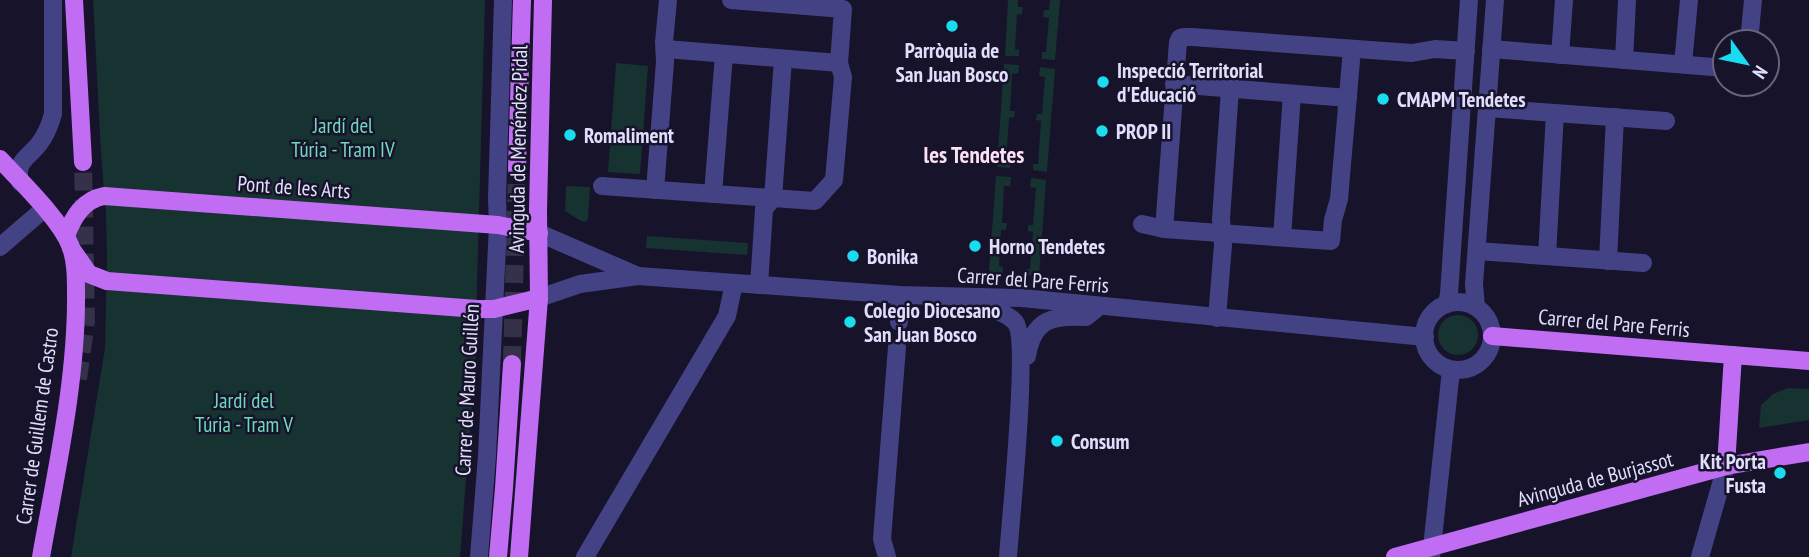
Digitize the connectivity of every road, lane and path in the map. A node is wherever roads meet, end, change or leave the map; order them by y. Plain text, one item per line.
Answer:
1 (53, 0) edge
2 (74, 0) edge
3 (503, 0) edge
4 (522, 0) edge
5 (543, 0) edge
6 (668, 0) edge
7 (731, 0) edge
8 (1469, 0) edge
9 (1495, 0) edge
10 (1564, 0) edge
11 (1627, 0) edge
12 (1689, 0) edge
13 (1753, 0) edge
14 (1750, 28) edge
15 (1352, 48) junction
16 (666, 49) junction
17 (1491, 49) junction
18 (1466, 51) junction
19 (724, 54) junction
20 (1560, 55) junction
21 (783, 59) junction
22 (1624, 60) junction
23 (839, 63) junction
24 (1684, 64) junction
25 (1711, 67) edge
26 (1174, 84) junction
27 (1230, 89) junction
28 (1292, 93) junction
29 (1348, 98) junction
30 (1487, 108) junction
31 (1555, 113) junction
32 (1615, 117) junction
33 (1666, 121) dead end
34 (0, 159) edge
35 (83, 162) tunnel mouth
36 (517, 169) tunnel mouth
37 (20, 181) junction
38 (602, 186) dead end
39 (654, 190) junction
40 (713, 194) junction
41 (773, 198) junction
42 (45, 208) junction
43 (1142, 224) dead end
44 (498, 225) junction
45 (1164, 229) junction
46 (539, 233) junction
47 (1222, 233) junction
48 (1282, 237) junction
49 (69, 242) junction
50 (0, 247) edge
51 (1477, 251) junction
52 (1547, 256) junction
53 (1608, 261) junction
54 (1643, 263) dead end
55 (638, 276) junction
56 (734, 284) junction
57 (759, 285) junction
58 (906, 295) junction
59 (539, 299) junction
60 (1447, 304) junction
61 (1098, 306) junction
62 (1476, 307) junction
63 (485, 309) junction
64 (1217, 318) junction
65 (899, 322) dead end
66 (1492, 336) junction
67 (1424, 337) junction
68 (897, 348) dead end
69 (1733, 355) junction
70 (1809, 361) edge
71 (512, 364) tunnel mouth
72 (1451, 370) junction
73 (1021, 392) junction
74 (1809, 452) edge
75 (1726, 466) junction
76 (1431, 552) edge
77 (41, 557) edge
78 (479, 557) edge
79 (498, 557) edge
80 (519, 557) edge
81 (586, 557) edge
82 (887, 557) edge
83 (1008, 557) edge
84 (1395, 557) edge
85 (1700, 557) edge

1 - 37 street
2 - 35 main road
3 - 44 street, Avinguda de Menéndez Pidal
4 - 36 main road, Avinguda de Menéndez Pidal
5 - 46 main road, Avinguda de Menéndez Pidal
6 - 16 street
7 - 23 street
8 - 18 street
9 - 17 street
10 - 20 street
11 - 22 street
12 - 24 street
13 - 14 street
15 - 18 street
15 - 26 street
15 - 29 street
16 - 19 street
16 - 39 street
17 - 20 street
17 - 30 street
18 - 60 street
19 - 21 street
19 - 40 street
20 - 22 street
21 - 23 street
21 - 41 street
22 - 24 street
23 - 41 street
24 - 25 street
26 - 27 street
26 - 45 street
27 - 28 street
27 - 47 street
28 - 29 street
28 - 48 street
29 - 48 street
30 - 31 street
30 - 51 street
31 - 32 street
31 - 52 street
32 - 33 street
32 - 53 street
34 - 37 main road, Carrer de Guillem de Castro
37 - 42 main road, Carrer de Guillem de Castro
38 - 39 street
39 - 40 street
40 - 41 street
41 - 57 street
42 - 49 main road, Carrer de Guillem de Castro
42 - 50 street
43 - 45 street
44 - 46 main road, Pont de les Arts
44 - 49 main road, Pont de les Arts
44 - 63 street, Carrer de Mauro Guillén
45 - 47 street
46 - 55 street, Carrer del Pare Ferris
46 - 59 main road, Avinguda de Menéndez Pidal
47 - 48 street
47 - 64 street
49 - 63 main road
49 - 77 main road, Carrer de Guillem de Castro
51 - 52 street
51 - 62 street
52 - 53 street
53 - 54 street
55 - 56 street, Carrer del Pare Ferris
55 - 59 street, Carrer del Pare Ferris
56 - 57 street, Carrer del Pare Ferris
56 - 81 street
57 - 58 street, Carrer del Pare Ferris
58 - 61 street, Carrer del Pare Ferris
58 - 65 street
58 - 73 street
59 - 63 main road
59 - 80 main road
60 - 62 street
60 - 67 street
61 - 64 street, Carrer del Pare Ferris
61 - 73 street
62 - 66 street
63 - 78 street, Carrer de Mauro Guillén
64 - 67 street, Carrer del Pare Ferris
66 - 69 main road, Carrer del Pare Ferris
66 - 72 street
67 - 72 street
68 - 82 street
69 - 70 main road
69 - 75 main road
71 - 79 main road, Carrer de Mauro Guillén
72 - 76 street
73 - 83 street
74 - 75 main road, Avinguda de Burjassot
75 - 76 main road, Avinguda de Burjassot
75 - 85 street
76 - 84 main road, Avinguda de Burjassot

